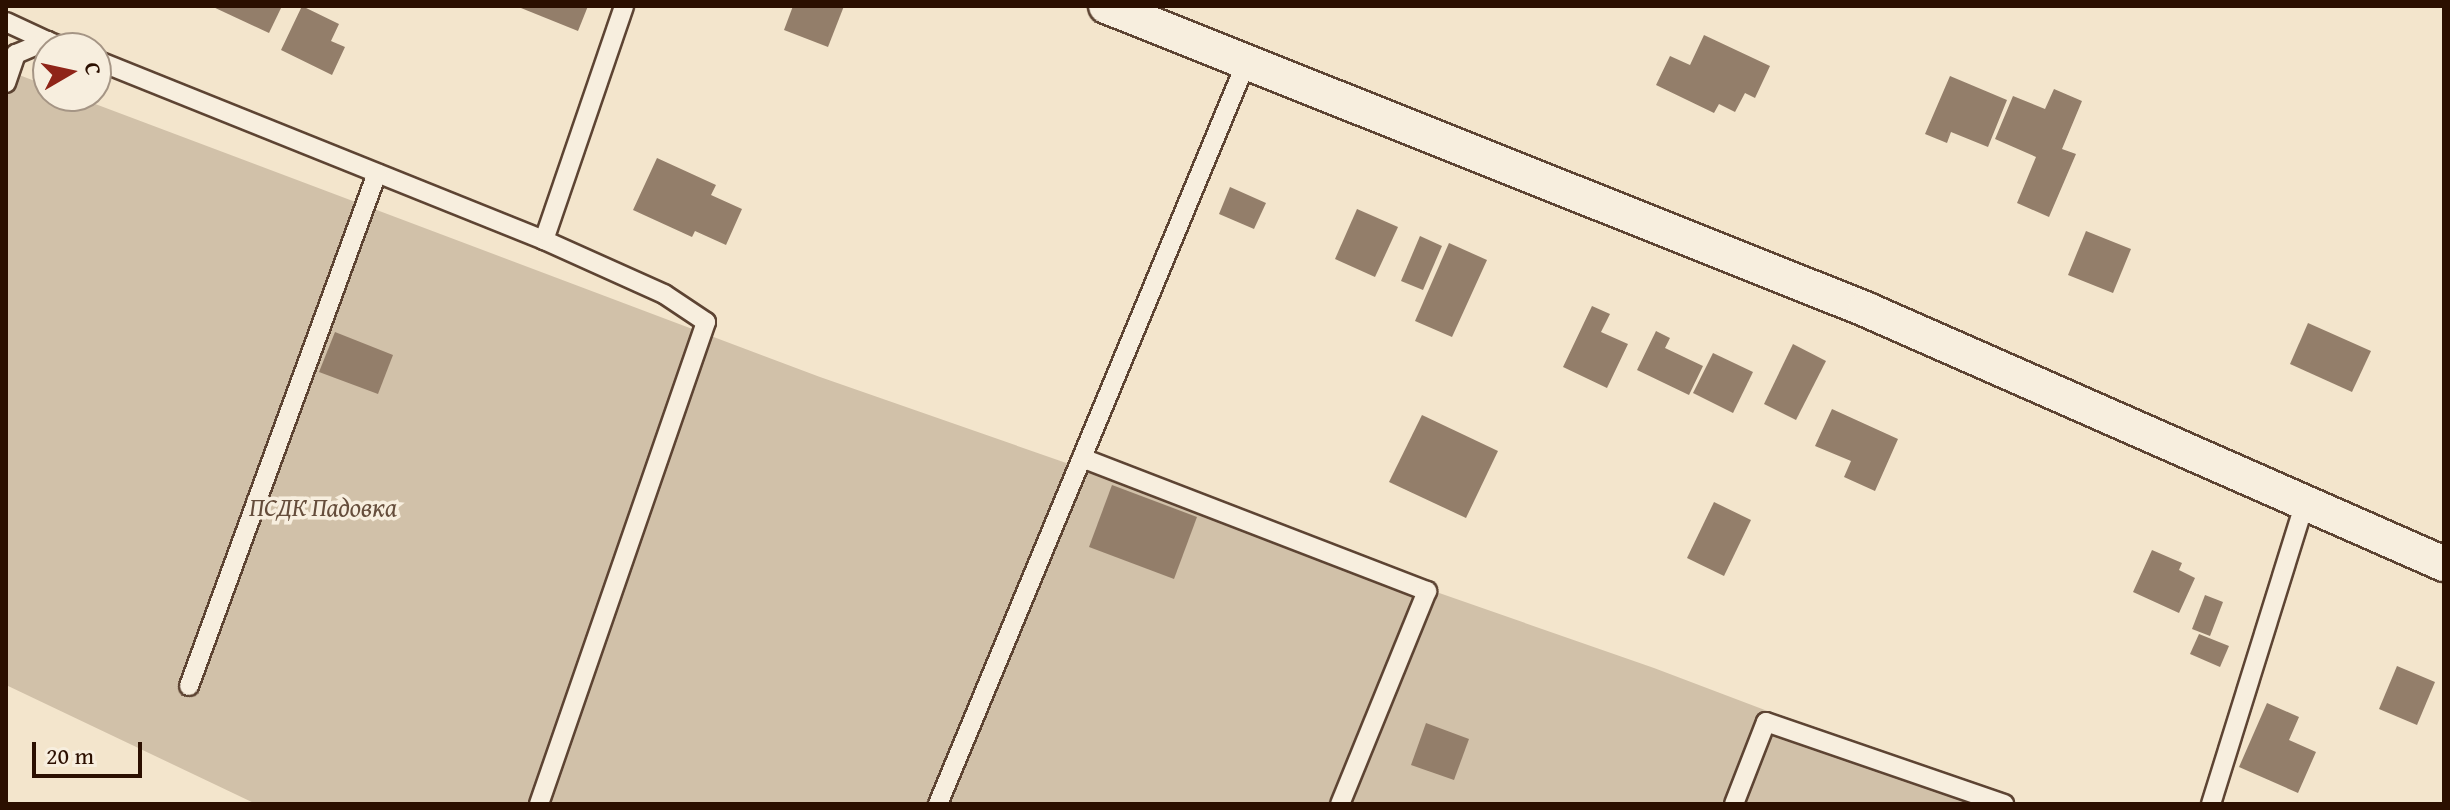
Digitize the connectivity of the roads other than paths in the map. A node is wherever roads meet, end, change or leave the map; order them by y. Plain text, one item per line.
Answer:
1 (624, 6) edge
2 (1106, 6) edge
3 (6, 22) edge
4 (32, 34) edge
5 (32, 47) edge
6 (1246, 63) junction
7 (112, 66) edge
8 (6, 83) edge
9 (377, 173) junction
10 (544, 240) junction
11 (1082, 458) junction
12 (2305, 503) junction
13 (2444, 564) edge
14 (189, 686) dead end
15 (539, 804) edge
16 (938, 804) edge
17 (1340, 804) edge
18 (1734, 804) edge
19 (2004, 804) edge
20 (2211, 804) edge

1 - 10 lane
2 - 6 street
3 - 4 lane
5 - 8 lane
6 - 11 lane
6 - 12 street
7 - 9 lane
9 - 10 lane
9 - 14 lane
10 - 15 lane
11 - 16 lane
11 - 17 lane
12 - 13 street
12 - 20 lane
18 - 19 lane

